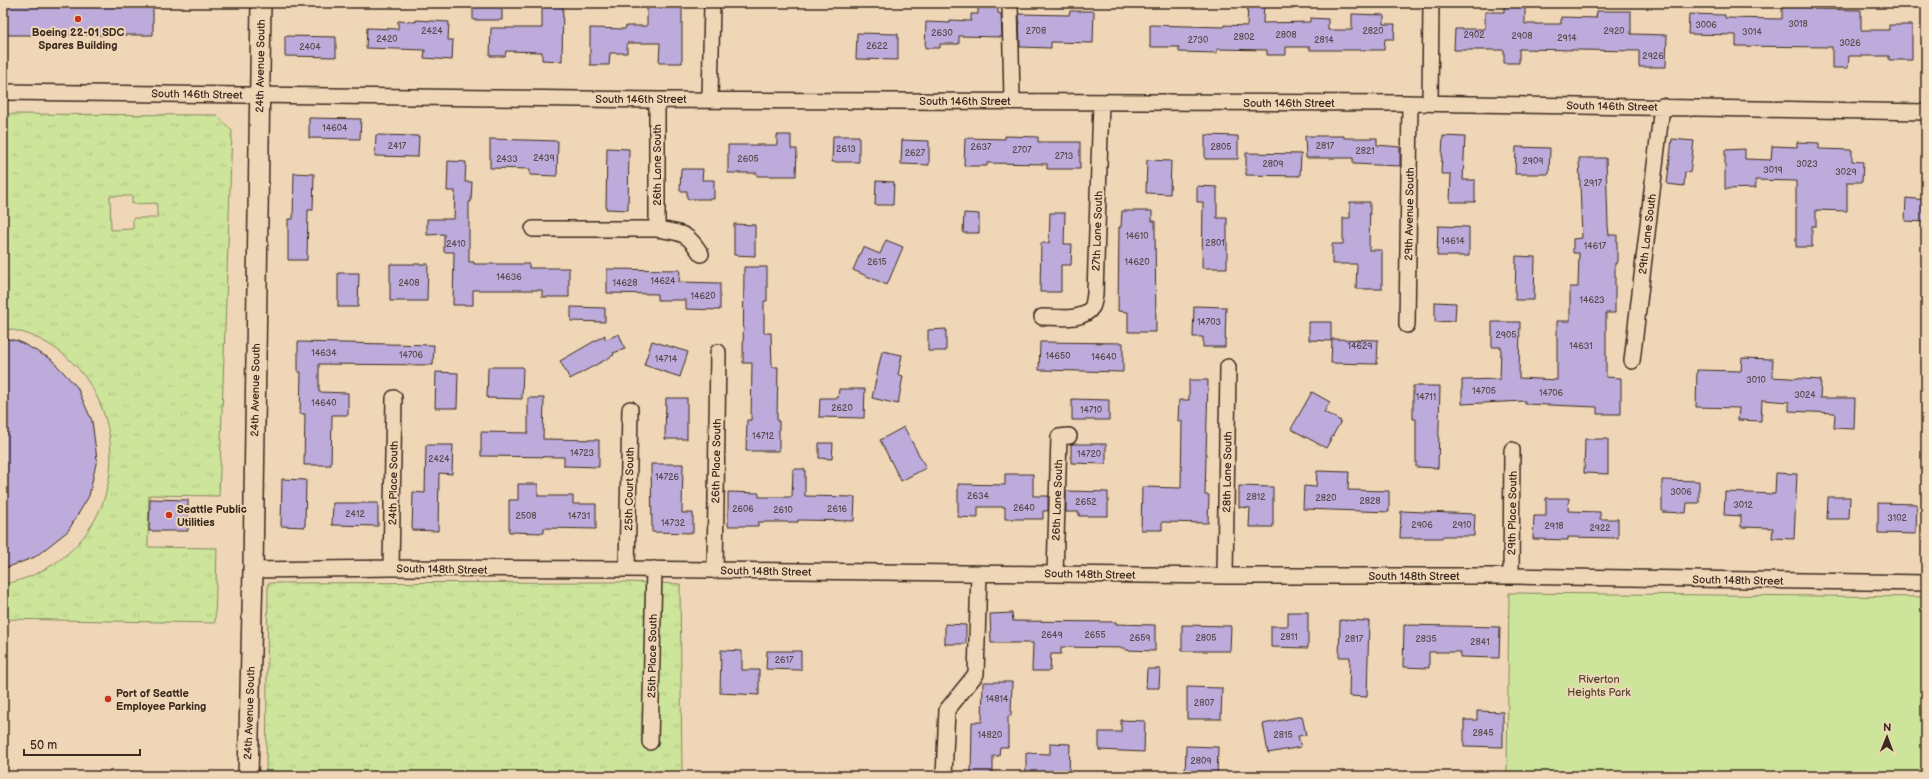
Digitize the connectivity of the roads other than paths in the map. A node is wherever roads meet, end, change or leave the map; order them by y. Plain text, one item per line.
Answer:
1 (261, 3) edge
2 (712, 3) edge
3 (1010, 3) edge
4 (1431, 3) edge
5 (3, 92) edge
6 (259, 95) junction
7 (657, 100) junction
8 (710, 100) junction
9 (1012, 101) junction
10 (1101, 102) junction
11 (1410, 103) junction
12 (1430, 103) junction
13 (1662, 106) junction
14 (1926, 112) edge
15 (533, 229) dead end
16 (657, 229) junction
17 (701, 254) dead end
18 (1042, 317) dead end
19 (1407, 325) dead end
20 (718, 352) dead end
21 (1632, 361) dead end
22 (1228, 367) dead end
23 (394, 398) dead end
24 (630, 409) dead end
25 (1069, 436) dead end
26 (1512, 450) dead end
27 (391, 568) junction
28 (627, 569) junction
29 (253, 570) junction
30 (654, 570) junction
31 (715, 570) junction
32 (979, 573) junction
33 (1055, 574) junction
34 (1225, 576) junction
35 (1511, 576) junction
36 (1926, 583) edge
37 (650, 742) dead end
38 (248, 776) edge
39 (944, 776) edge

1 - 6 street, 24th Avenue South
2 - 8 street
3 - 9 street
4 - 12 street
5 - 6 street, South 146th Street
6 - 7 street, South 146th Street
6 - 29 street, 24th Avenue South
7 - 8 street, South 146th Street
7 - 16 street, 26th Lane South
8 - 9 street, South 146th Street
9 - 10 street, South 146th Street
10 - 11 street, South 146th Street
10 - 18 street, 27th Lane South
11 - 12 street, South 146th Street
11 - 19 street, 29th Avenue South
12 - 13 street, South 146th Street
13 - 14 street, South 146th Street
13 - 21 street, 29th Lane South
15 - 16 street
16 - 17 street
20 - 31 street, 26th Place South
22 - 34 street, 28th Lane South
23 - 27 street, 24th Place South
24 - 28 street, 25th Court South
25 - 33 street, 26th Lane South
26 - 35 street, 29th Place South
27 - 28 street, South 148th Street
27 - 29 street, South 148th Street
28 - 30 street, South 148th Street
29 - 38 street, 24th Avenue South
30 - 31 street, South 148th Street
30 - 37 street, 25th Place South
31 - 32 street, South 148th Street
32 - 33 street, South 148th Street
32 - 39 street
33 - 34 street, South 148th Street
34 - 35 street, South 148th Street
35 - 36 street, South 148th Street

